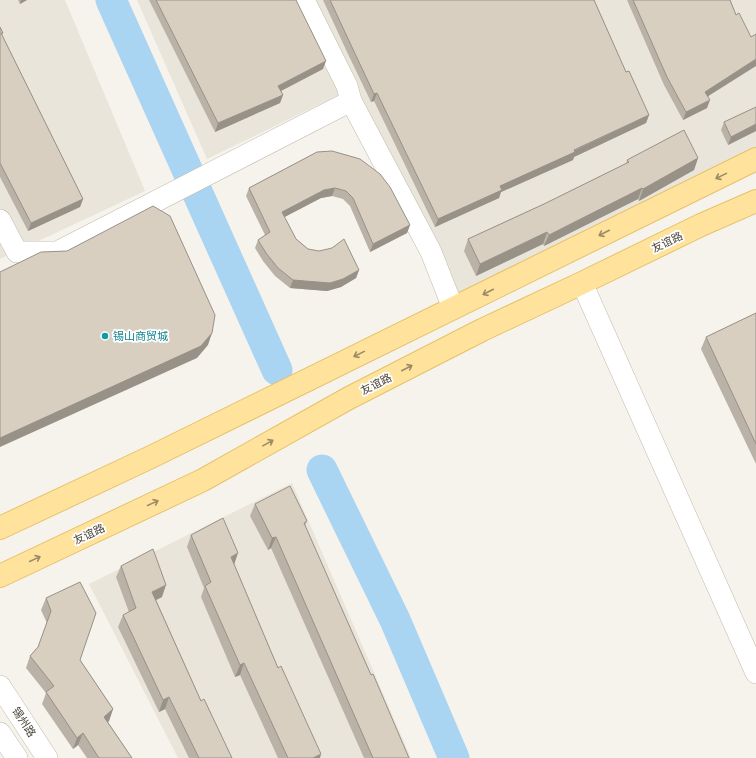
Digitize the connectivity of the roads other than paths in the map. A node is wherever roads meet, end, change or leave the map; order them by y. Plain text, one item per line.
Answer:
1 (304, 0) edge
2 (351, 101) junction
3 (756, 159) edge
4 (756, 201) edge
5 (0, 220) edge
6 (582, 284) junction
7 (453, 308) junction
8 (0, 528) edge
9 (0, 576) edge
10 (756, 673) edge
11 (0, 686) edge
12 (0, 733) edge
13 (17, 758) edge
14 (47, 758) edge

1 - 2 street
2 - 5 street
2 - 7 street
3 -> 7 main road
4 - 6 main road, 友谊路
9 -> 6 main road, 友谊路
6 - 10 street
7 -> 8 main road
11 - 14 street, 锡州路
12 - 13 street

